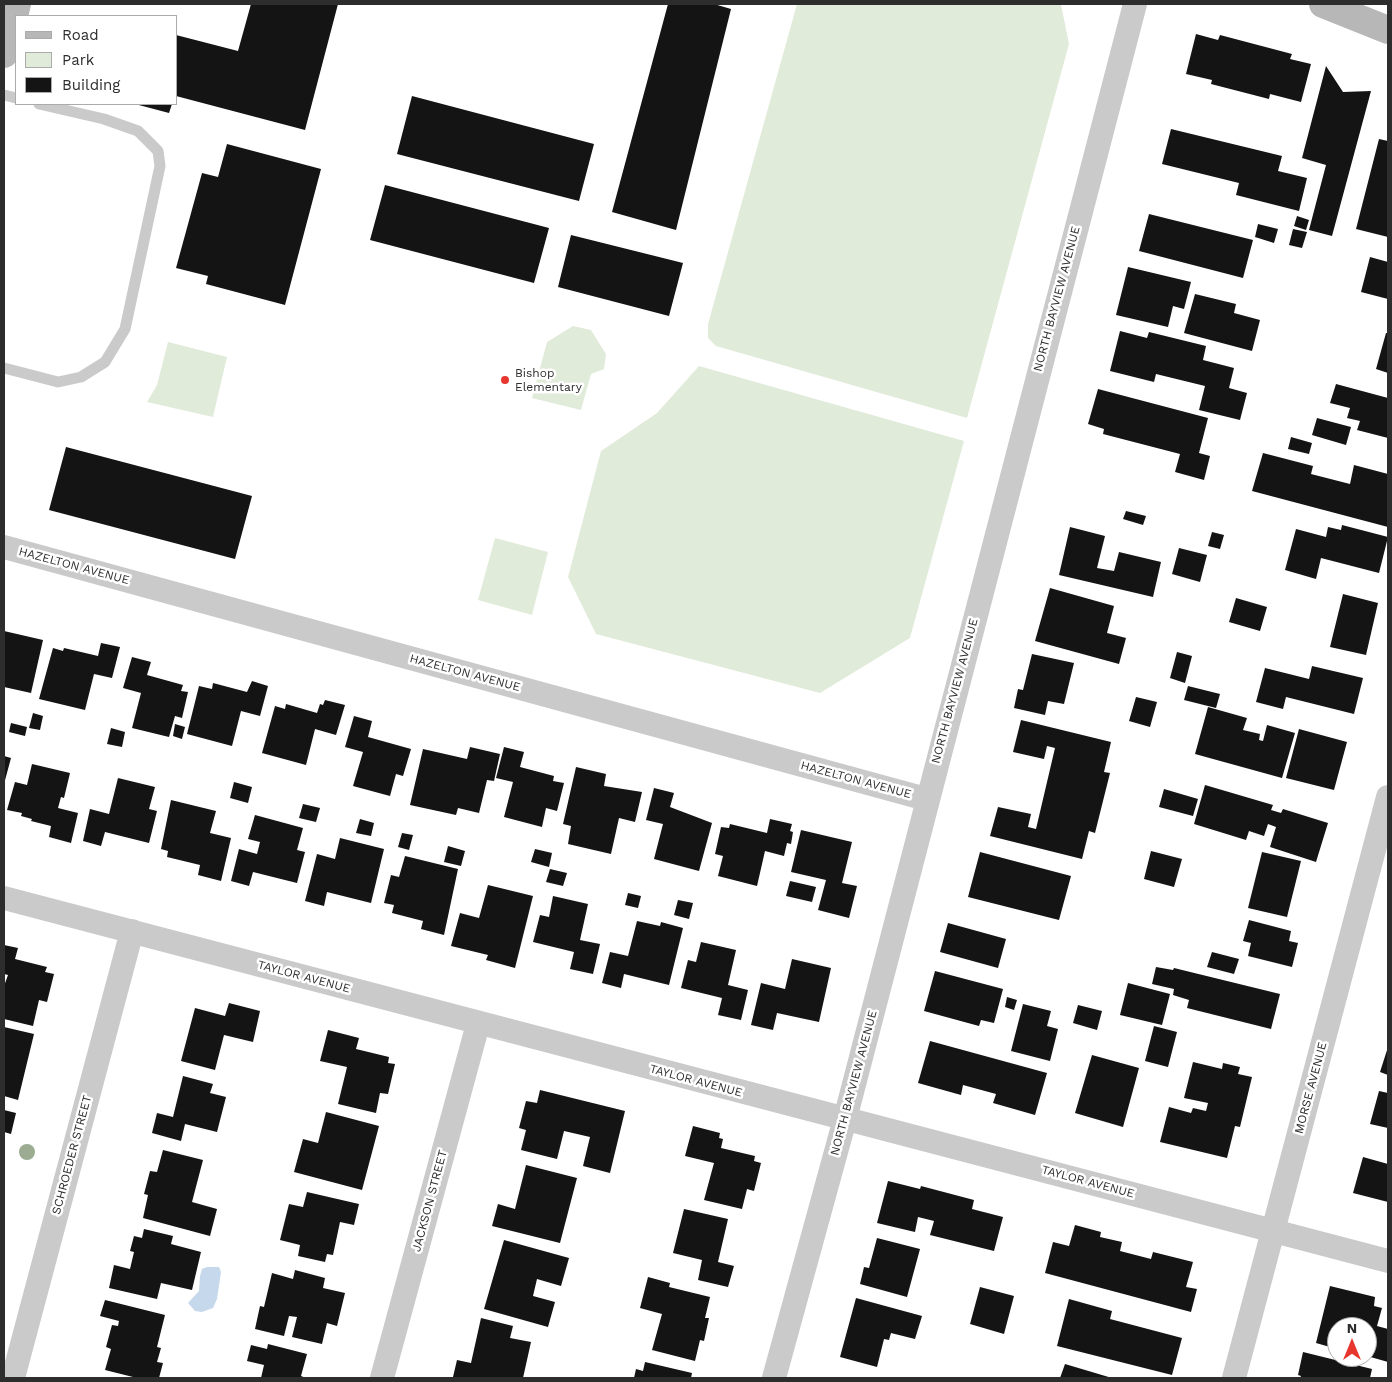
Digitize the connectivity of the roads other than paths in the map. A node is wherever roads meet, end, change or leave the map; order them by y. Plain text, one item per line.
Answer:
1 (17, 4) edge
2 (1135, 4) edge
3 (1323, 4) edge
4 (1388, 30) edge
5 (4, 54) edge
6 (44, 105) edge
7 (4, 368) edge
8 (4, 547) edge
9 (1388, 797) edge
10 (926, 799) junction
11 (4, 898) edge
12 (132, 931) junction
13 (478, 1024) junction
14 (845, 1119) junction
15 (1273, 1232) junction
16 (1388, 1261) edge
17 (13, 1378) edge
18 (382, 1378) edge
19 (774, 1378) edge
20 (1234, 1378) edge

1 - 5 street
2 - 10 street, NORTH BAYVIEW AVENUE
3 - 4 street
6 - 7 lane
8 - 10 street, HAZELTON AVENUE
9 - 15 street, MORSE AVENUE
10 - 14 street, NORTH BAYVIEW AVENUE
11 - 12 street, TAYLOR AVENUE
12 - 13 street, TAYLOR AVENUE
12 - 17 street, SCHROEDER STREET
13 - 14 street, TAYLOR AVENUE
13 - 18 street, JACKSON STREET
14 - 15 street, TAYLOR AVENUE
14 - 19 street, NORTH BAYVIEW AVENUE
15 - 16 street, TAYLOR AVENUE
15 - 20 street, MORSE AVENUE

